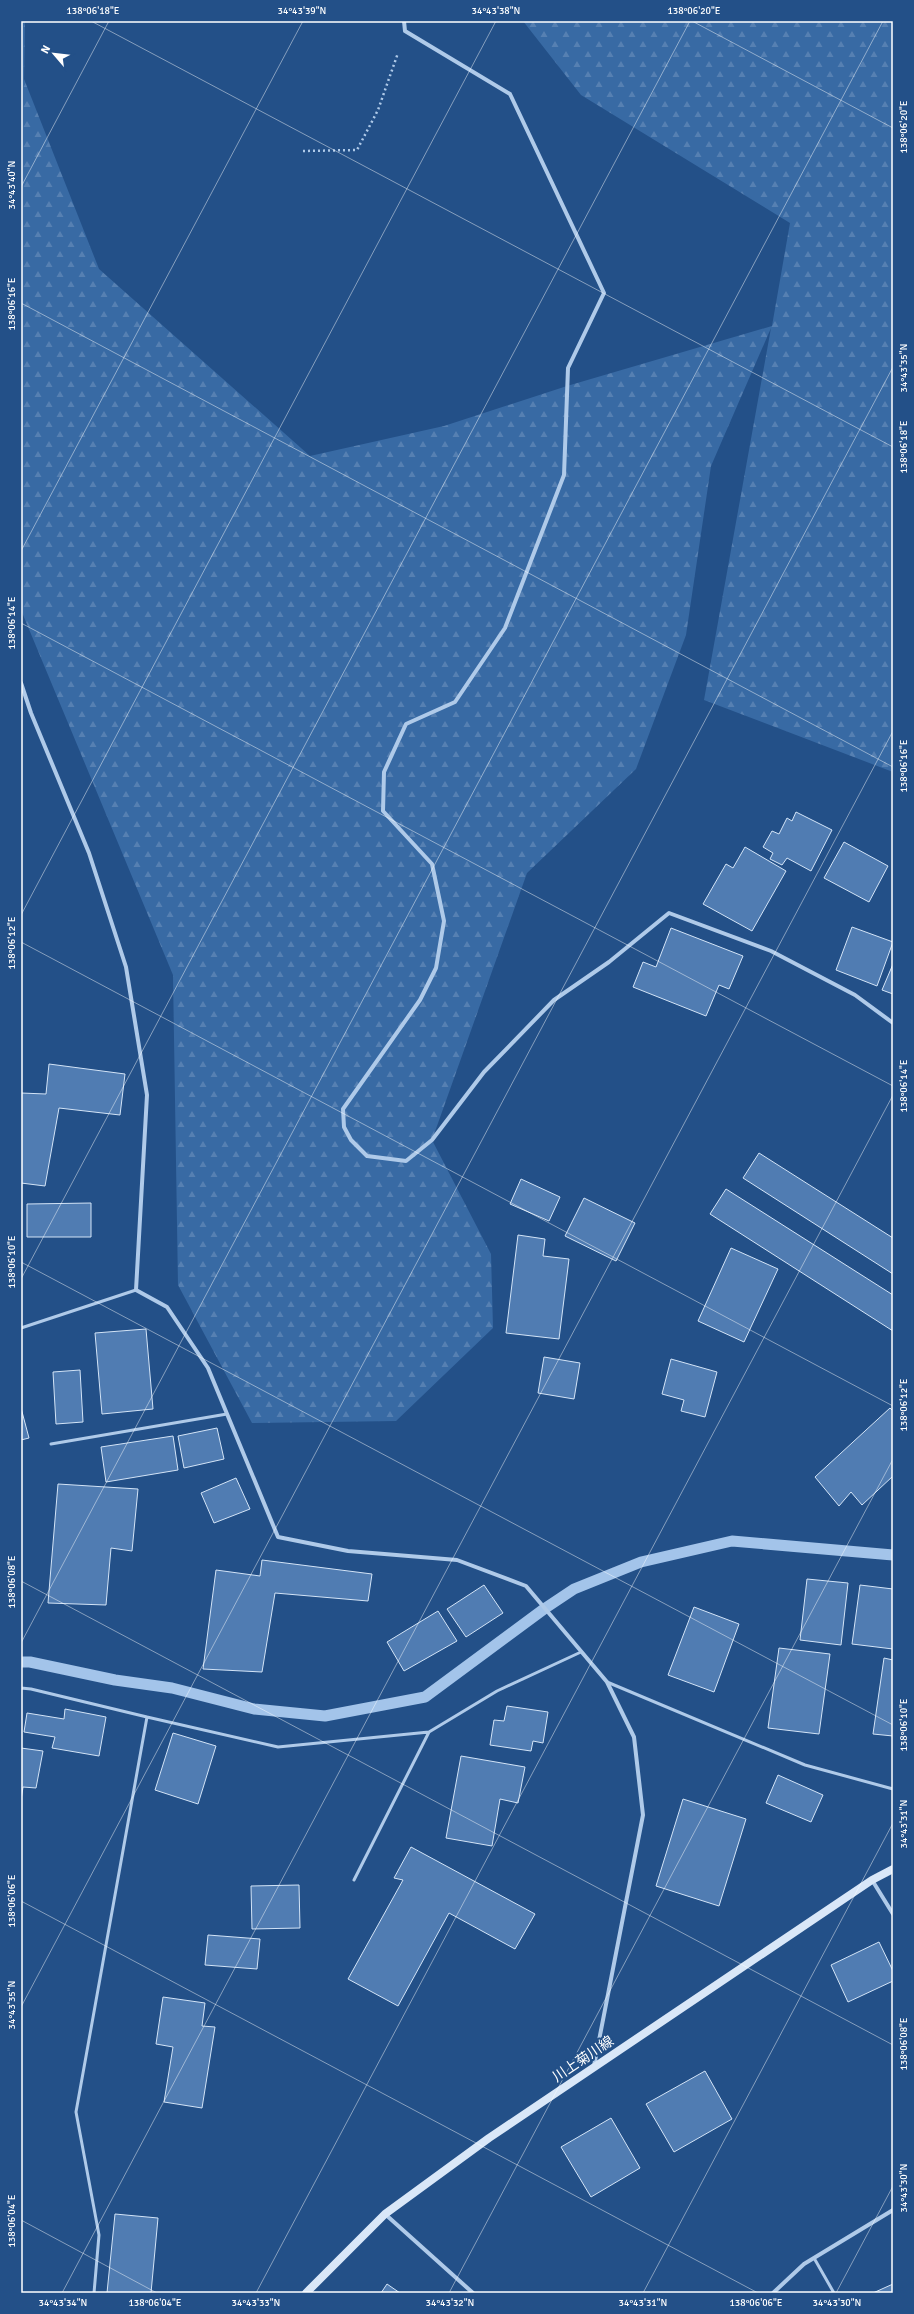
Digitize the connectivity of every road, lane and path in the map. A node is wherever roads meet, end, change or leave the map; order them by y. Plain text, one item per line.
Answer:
1 (404, 21) edge
2 (405, 31) junction
3 (303, 151) dead end
4 (21, 682) edge
5 (893, 1023) edge
6 (136, 1290) junction
7 (21, 1328) edge
8 (227, 1414) junction
9 (51, 1444) dead end
10 (581, 1652) junction
11 (607, 1682) junction
12 (21, 1688) edge
13 (147, 1716) junction
14 (429, 1732) junction
15 (893, 1789) edge
16 (893, 1869) edge
17 (354, 1880) dead end
18 (872, 1880) junction
19 (893, 1914) edge
20 (594, 2068) junction
21 (893, 2210) edge
22 (385, 2214) junction
23 (814, 2258) junction
24 (94, 2293) edge
25 (306, 2293) edge
26 (473, 2293) edge
27 (773, 2293) edge
28 (834, 2293) edge

1 - 2 street
2 - 3 path
2 - 5 street
4 - 6 street
6 - 7 lane
6 - 8 street
8 - 9 lane
8 - 10 street
10 - 11 street
10 - 14 lane
11 - 15 lane
11 - 20 street
12 - 13 lane
13 - 14 lane
13 - 24 lane
14 - 17 lane
16 - 18 main road, 川上菊川線
18 - 19 street
18 - 20 main road, 川上菊川線
20 - 22 main road, 川上菊川線
21 - 23 street
22 - 25 main road, 川上菊川線
22 - 26 street
23 - 27 street
23 - 28 lane

